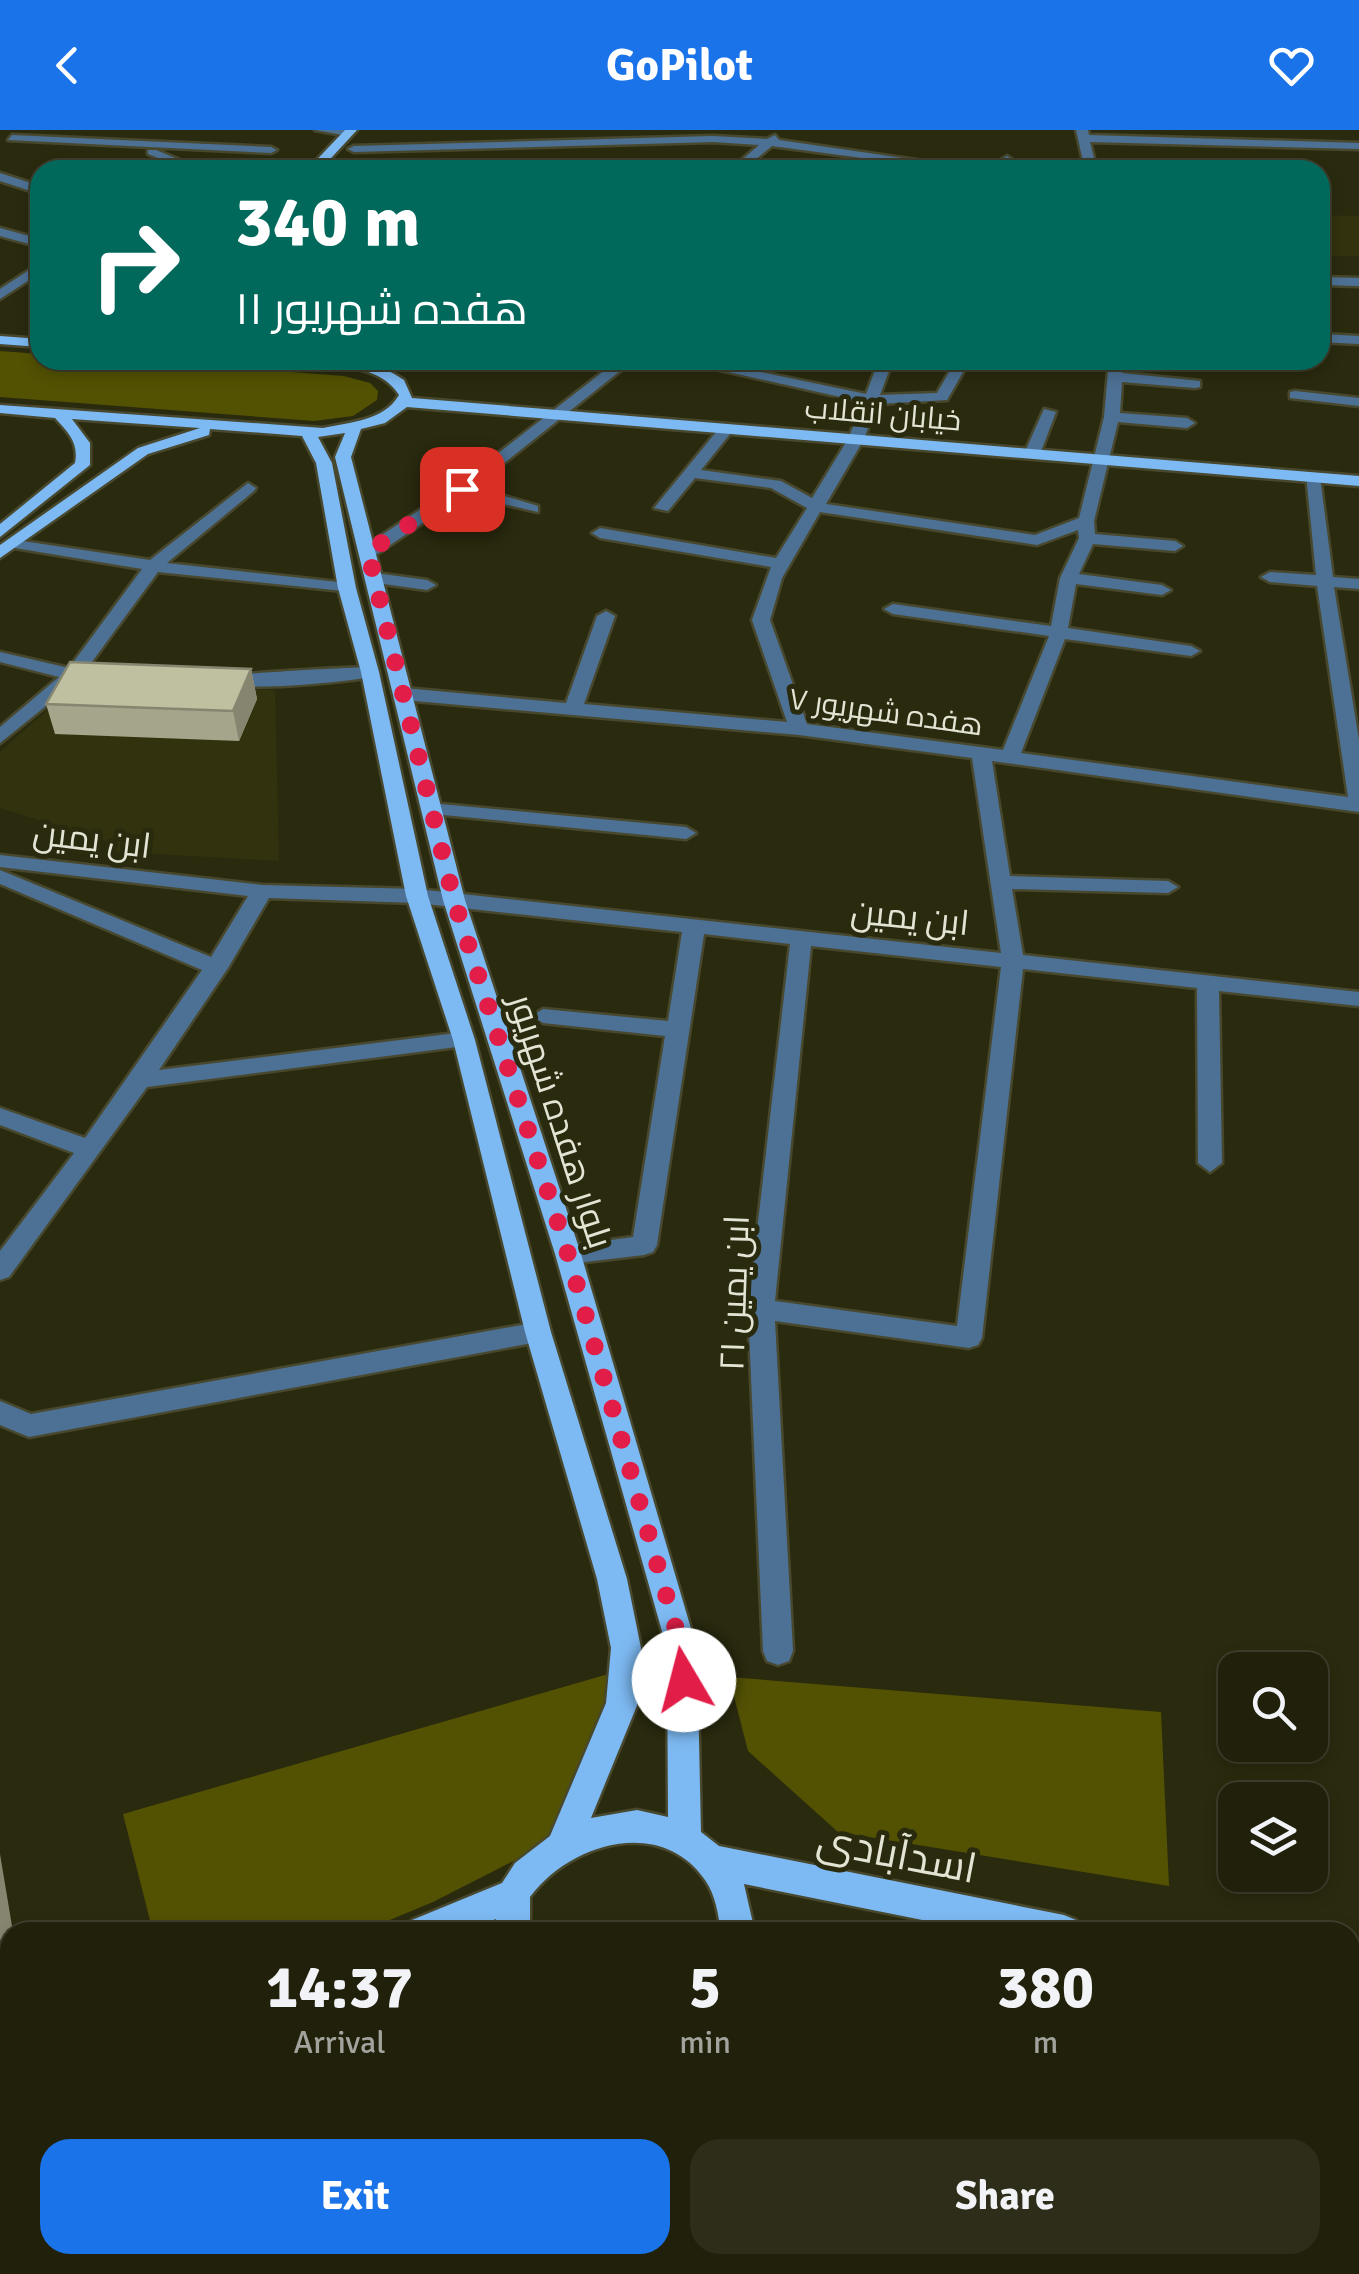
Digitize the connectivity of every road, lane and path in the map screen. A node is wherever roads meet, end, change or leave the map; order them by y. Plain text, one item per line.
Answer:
1 (321, 130) edge
2 (373, 130) edge
3 (575, 130) edge
4 (788, 130) edge
5 (1352, 130) edge
6 (350, 132) edge
7 (15, 134) edge
8 (1083, 134) edge
9 (768, 142) junction
10 (128, 143) junction
11 (1357, 146) edge
12 (271, 150) dead end
13 (0, 151) edge
14 (556, 151) junction
15 (350, 153) joint
16 (172, 160) edge
17 (323, 160) edge
18 (747, 160) edge
19 (896, 160) edge
20 (1088, 160) edge
21 (0, 178) edge
22 (30, 187) edge
23 (0, 232) edge
24 (30, 240) edge
25 (30, 274) edge
26 (1330, 281) edge
27 (1359, 282) edge
28 (0, 295) edge
29 (1330, 339) edge
30 (0, 340) edge
31 (1359, 340) edge
32 (30, 342) edge
33 (372, 370) edge
34 (614, 370) edge
35 (730, 370) edge
36 (883, 370) edge
37 (957, 370) edge
38 (1115, 370) edge
39 (1125, 370) edge
40 (1194, 384) dead end
41 (1295, 395) dead end
42 (873, 400) junction
43 (404, 402) junction
44 (1359, 402) edge
45 (0, 409) edge
46 (1049, 412) dead end
47 (60, 414) junction
48 (555, 414) junction
49 (1112, 418) junction
50 (1187, 423) dead end
51 (227, 426) junction
52 (354, 428) junction
53 (726, 428) junction
54 (308, 432) junction
55 (856, 439) junction
56 (1032, 454) junction
57 (1104, 460) junction
58 (692, 473) junction
59 (1312, 477) junction
60 (1359, 481) edge
61 (248, 488) dead end
62 (462, 489) junction
63 (816, 507) junction
64 (662, 508) dead end
65 (532, 509) dead end
66 (1087, 529) junction
67 (0, 532) edge
68 (600, 533) dead end
69 (1175, 546) dead end
70 (8, 548) edge
71 (368, 552) junction
72 (781, 564) junction
73 (152, 566) junction
74 (1270, 577) dead end
75 (375, 578) junction
76 (1068, 578) junction
77 (1323, 581) junction
78 (1359, 584) edge
79 (427, 586) dead end
80 (346, 588) junction
81 (1162, 590) dead end
82 (892, 610) dead end
83 (606, 616) dead end
84 (1058, 634) junction
85 (1191, 651) dead end
86 (0, 657) edge
87 (370, 672) junction
88 (73, 675) junction
89 (110, 676) edge
90 (204, 679) edge
91 (404, 694) junction
92 (573, 709) junction
93 (799, 730) junction
94 (0, 737) edge
95 (981, 755) junction
96 (1009, 759) junction
97 (1359, 805) edge
98 (430, 809) junction
99 (686, 832) dead end
100 (0, 861) edge
101 (0, 876) edge
102 (998, 882) junction
103 (1168, 887) dead end
104 (262, 891) junction
105 (417, 896) junction
106 (454, 900) junction
107 (694, 926) junction
108 (801, 938) junction
109 (1013, 961) junction
110 (217, 968) junction
111 (1208, 983) junction
112 (1359, 999) edge
113 (544, 1016) dead end
114 (677, 1030) junction
115 (464, 1040) junction
116 (142, 1080) junction
117 (0, 1116) edge
118 (92, 1150) junction
119 (1210, 1163) dead end
120 (568, 1254) junction
121 (0, 1270) edge
122 (760, 1310) junction
123 (538, 1332) junction
124 (0, 1412) edge
125 (778, 1652) dead end
126 (564, 1842) junction
127 (698, 1850) junction
128 (514, 1895) junction
129 (448, 1922) edge
130 (513, 1922) edge
131 (737, 1922) edge
132 (1019, 1922) edge

1 - 6 street
2 - 15 main road
3 - 14 street
4 - 9 street
5 - 11 street
6 - 17 main road
7 - 10 street
7 - 13 street
8 - 11 street
8 - 20 street
9 - 14 street
9 - 18 street
9 - 19 street
10 - 12 street
10 - 16 street
14 - 15 street
21 - 22 street
23 - 24 street
25 - 28 street
26 - 27 street
29 - 31 street
30 - 32 main road
33 - 43 main road
34 - 48 street
35 - 42 street
36 - 42 street
37 - 42 street
38 - 49 street
39 - 40 street
41 - 44 street
42 - 55 street
43 - 48 main road, خیابان انقلاب
43 - 52 main road
45 - 47 main road
46 - 56 street
47 - 51 main road
47 - 67 main road
48 - 53 main road, خیابان انقلاب
48 - 62 street
49 - 50 street
49 - 57 street
51 - 54 main road
51 - 70 main road
52 - 54 main road
52 - 71 main road, بلوار هفده شهریور
53 - 55 main road, خیابان انقلاب
53 - 58 street
54 - 80 main road, بلوار هفده شهریور
55 - 56 main road, خیابان انقلاب
55 - 63 street
56 - 57 main road, خیابان انقلاب
57 - 59 main road, خیابان انقلاب
57 - 66 street
58 - 63 street
58 - 64 street
59 - 60 main road, خیابان انقلاب
59 - 77 street
61 - 73 street
62 - 65 street
62 - 71 street
63 - 66 street
63 - 72 street
66 - 69 street
66 - 76 street
68 - 72 street
70 - 73 street
71 - 75 main road, بلوار هفده شهریور
72 - 93 street
73 - 80 street
73 - 88 street
74 - 77 street
75 - 79 street
75 - 91 main road, بلوار هفده شهریور
76 - 81 street
76 - 84 street
77 - 78 street
77 - 97 street
80 - 87 main road, بلوار هفده شهریور
82 - 84 street
83 - 92 street
84 - 85 street
84 - 96 street
86 - 88 street
87 - 90 street
87 - 105 main road, بلوار هفده شهریور
88 - 89 street
88 - 94 street
91 - 92 street, هفده شهریور ۷
91 - 98 main road, بلوار هفده شهریور
92 - 93 street, هفده شهریور ۷
93 - 95 street, هفده شهریور ۷
95 - 96 street, هفده شهریور ۷
95 - 102 street
96 - 97 street, هفده شهریور ۷
98 - 99 street
98 - 106 main road, بلوار هفده شهریور
100 - 104 street, ابن یمین
101 - 110 street
102 - 103 street
102 - 109 street
104 - 105 street, ابن یمین
104 - 110 street
105 - 106 street, ابن یمین
105 - 115 main road, بلوار هفده شهریور
106 - 107 street, ابن یمین
106 - 120 main road, بلوار هفده شهریور
107 - 108 street, ابن یمین
107 - 114 street
108 - 109 street, ابن یمین
108 - 122 street, ابن یمین ۲۱
109 - 111 street, ابن یمین
109 - 122 street
110 - 116 street
111 - 112 street, ابن یمین
111 - 119 street
113 - 114 street
114 - 120 street
115 - 116 street
115 - 123 main road, بلوار هفده شهریور
116 - 118 street
117 - 118 street
118 - 121 street
120 - 127 main road, بلوار هفده شهریور
122 - 125 street, ابن یمین ۲۱
123 - 124 street
123 - 126 main road, بلوار هفده شهریور
126 - 127 main road, اسدآبادی
126 - 128 main road
127 - 131 main road
127 - 132 main road, اسدآبادی
128 - 129 main road
128 - 130 main road

